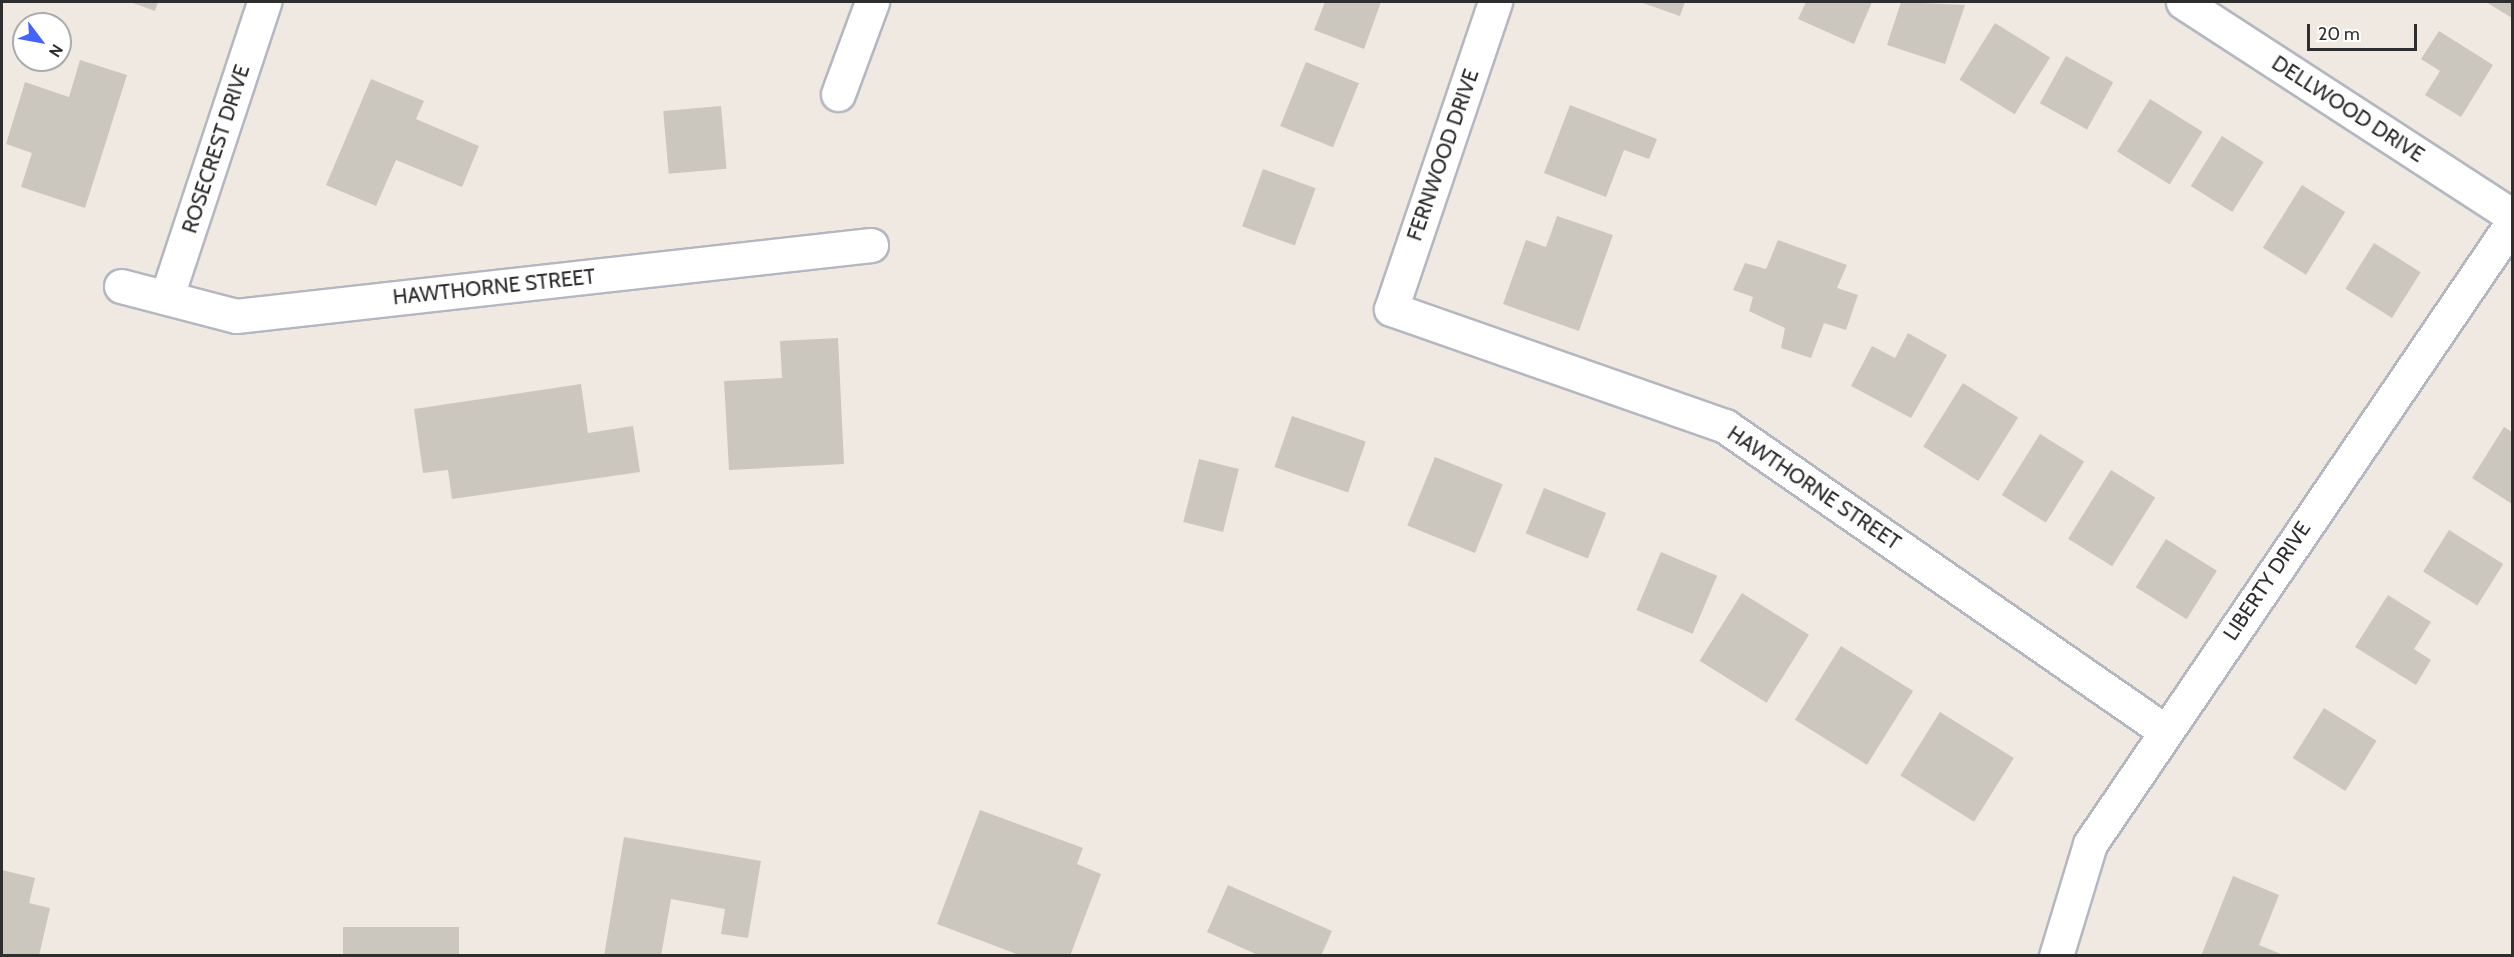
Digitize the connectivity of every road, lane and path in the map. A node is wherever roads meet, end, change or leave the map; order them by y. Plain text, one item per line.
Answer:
1 (264, 2) edge
2 (872, 2) edge
3 (1495, 2) edge
4 (2183, 2) edge
5 (838, 94) dead end
6 (2512, 216) edge
7 (2512, 223) edge
8 (871, 244) dead end
9 (121, 286) dead end
10 (167, 296) junction
11 (1391, 309) joint
12 (2165, 730) junction
13 (2056, 956) edge

1 - 10 street, ROSECREST DRIVE
2 - 5 street
3 - 11 street, FERNWOOD DRIVE
4 - 6 street, DELLWOOD DRIVE
7 - 12 street, LIBERTY DRIVE
8 - 10 street, HAWTHORNE STREET
9 - 10 street, HAWTHORNE STREET
11 - 12 street, HAWTHORNE STREET
12 - 13 street, LIBERTY DRIVE

